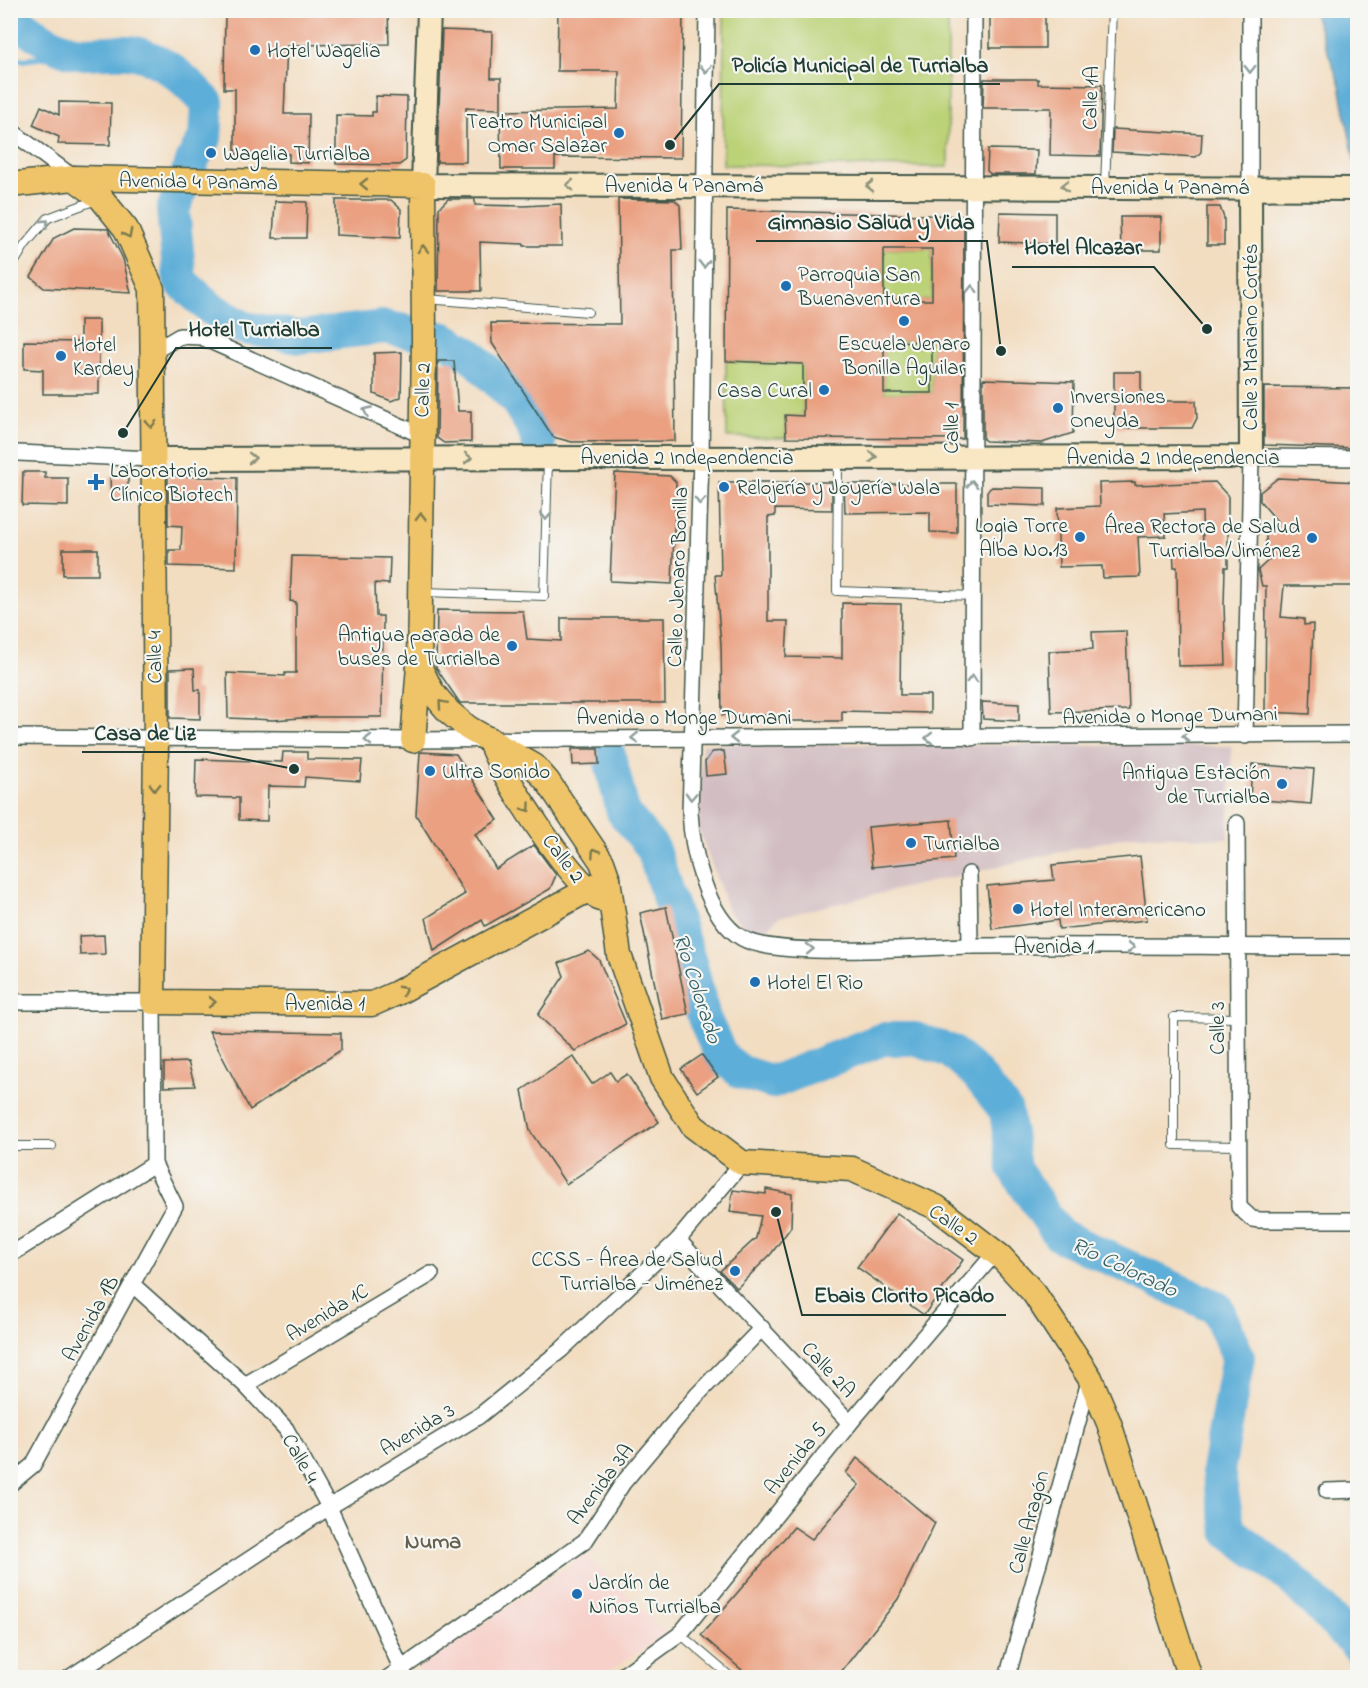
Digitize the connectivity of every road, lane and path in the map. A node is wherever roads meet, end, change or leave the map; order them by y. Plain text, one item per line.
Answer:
1 (429, 10) edge
2 (707, 10) edge
3 (974, 10) edge
4 (1112, 10) edge
5 (1250, 10) edge
6 (10, 130) edge
7 (74, 178) junction
8 (10, 185) edge
9 (423, 185) junction
10 (705, 185) junction
11 (972, 186) junction
12 (1105, 186) junction
13 (1250, 187) junction
14 (1358, 189) edge
15 (100, 198) junction
16 (10, 270) edge
17 (424, 303) junction
18 (588, 312) dead end
19 (151, 352) junction
20 (421, 446) junction
21 (18, 453) dead end
22 (838, 457) junction
23 (972, 457) junction
24 (1251, 457) junction
25 (548, 458) junction
26 (701, 458) junction
27 (1358, 458) edge
28 (152, 459) junction
29 (422, 592) junction
30 (972, 596) junction
31 (418, 666) junction
32 (1358, 734) edge
33 (1245, 736) junction
34 (10, 737) edge
35 (694, 738) junction
36 (972, 738) junction
37 (489, 739) junction
38 (562, 739) junction
39 (156, 740) junction
40 (413, 740) junction
41 (520, 757) junction
42 (1237, 823) dead end
43 (969, 874) dead end
44 (598, 884) junction
45 (752, 943) joint
46 (970, 946) junction
47 (1239, 947) junction
48 (1358, 947) edge
49 (10, 1002) edge
50 (153, 1002) junction
51 (1239, 1018) junction
52 (10, 1146) edge
53 (52, 1146) dead end
54 (1238, 1146) junction
55 (742, 1163) junction
56 (154, 1164) junction
57 (1358, 1220) edge
58 (678, 1240) junction
59 (995, 1253) junction
60 (10, 1255) edge
61 (431, 1274) dead end
62 (133, 1284) junction
63 (762, 1328) junction
64 (1090, 1378) junction
65 (245, 1386) junction
66 (850, 1423) junction
67 (10, 1484) edge
68 (1358, 1490) edge
69 (1327, 1491) dead end
70 (329, 1507) junction
71 (680, 1634) junction
72 (403, 1673) edge
73 (69, 1677) edge
74 (388, 1677) edge
75 (619, 1677) edge
76 (732, 1677) edge
77 (1007, 1677) edge
78 (1190, 1677) edge

1 - 9 street, Calle 2
2 -> 10 street, Calle 0 Jenaro Bonilla
3 - 11 street, Calle 1
4 - 12 lane, Calle 1A
5 -> 13 street, Calle 3 Mariano Cortés
6 - 7 street
7 - 8 main road, Avenida 4 Panamá
9 -> 7 main road, Avenida 4 Panamá
7 - 15 main road, Calle 4
10 -> 9 street, Avenida 4 Panamá
17 -> 9 main road, Calle 2
11 -> 10 street, Avenida 4 Panamá
10 -> 26 street, Calle 0 Jenaro Bonilla
12 -> 11 street, Avenida 4 Panamá
23 -> 11 street, Calle 1
12 - 13 street, Avenida 4 Panamá
13 - 14 street, Avenida 4 Panamá
13 - 24 street, Calle 3 Mariano Cortés
16 -> 15 lane
15 -> 19 main road, Calle 4
17 - 18 lane
17 - 20 main road, Calle 2
20 -> 19 street
19 -> 28 main road, Calle 4
20 -> 25 street, Avenida 2 Independencia
28 -> 20 street, Avenida 2 Independencia
29 -> 20 main road, Calle 2
21 - 28 street, Avenida 2 Independencia
22 -> 23 street, Avenida 2 Independencia
22 - 26 street, Avenida 2 Independencia
22 - 30 lane
23 - 24 street, Avenida 2 Independencia
30 -> 23 street, Calle 1
24 - 27 street, Avenida 2 Independencia
24 - 33 street, Calle 3 Mariano Cortés
25 - 26 street, Avenida 2 Independencia
25 -> 29 lane
26 -> 35 street, Calle 0 Jenaro Bonilla
28 - 39 main road, Calle 4
29 - 31 main road, Calle 2
36 -> 30 street, Calle 1
37 -> 31 main road, Calle 2
31 - 40 main road
32 - 33 street, Avenida 0 Monge Dumani
33 -> 36 street, Avenida 0 Monge Dumani
34 - 39 street, Avenida 0 Monge Dumani
36 -> 35 street, Avenida 0 Monge Dumani
35 -> 38 street, Avenida 0 Monge Dumani
35 -> 45 street, Calle 0 Jenaro Bonilla
37 - 38 street, Avenida 0 Monge Dumani
37 - 40 street, Avenida 0 Monge Dumani
37 - 41 main road, Calle 2
37 -> 44 main road, Calle 2
38 - 41 street
40 -> 39 street, Avenida 0 Monge Dumani
39 -> 50 main road, Calle 4
44 -> 41 main road, Calle 2
42 - 47 street, Calle 3
43 - 46 street
50 -> 44 main road, Avenida 1
44 - 55 main road, Calle 2
45 -> 46 street, Avenida 1
46 -> 47 street, Avenida 1
47 - 48 street, Avenida 1
47 - 51 street, Calle 3
49 - 50 street, Avenida 1
50 - 56 street, Calle 4
51 - 54 street, Calle 3
51 - 54 lane
52 - 53 lane
54 - 57 street, Calle 3
55 - 58 street, Avenida 3
55 - 59 main road, Calle 2
56 - 60 street
56 - 62 street, Avenida 1B
58 - 63 street, Calle 2A
58 - 70 street, Avenida 3
59 - 64 main road, Calle 2
59 - 66 street, Avenida 5
61 - 65 street, Avenida 1C
62 - 65 street, Calle 4
62 - 67 street, Avenida 1B
63 - 66 street, Calle 2A
63 - 72 street, Avenida 3A
64 - 77 street, Calle Aragón
64 - 78 main road, Calle 2
65 - 70 street, Calle 4
66 - 71 street, Avenida 5
68 - 69 street
70 - 72 street, Calle 4
70 - 73 street, Avenida 3
71 - 75 street, Avenida 5
71 - 76 lane
72 - 74 street, Avenida 3A

